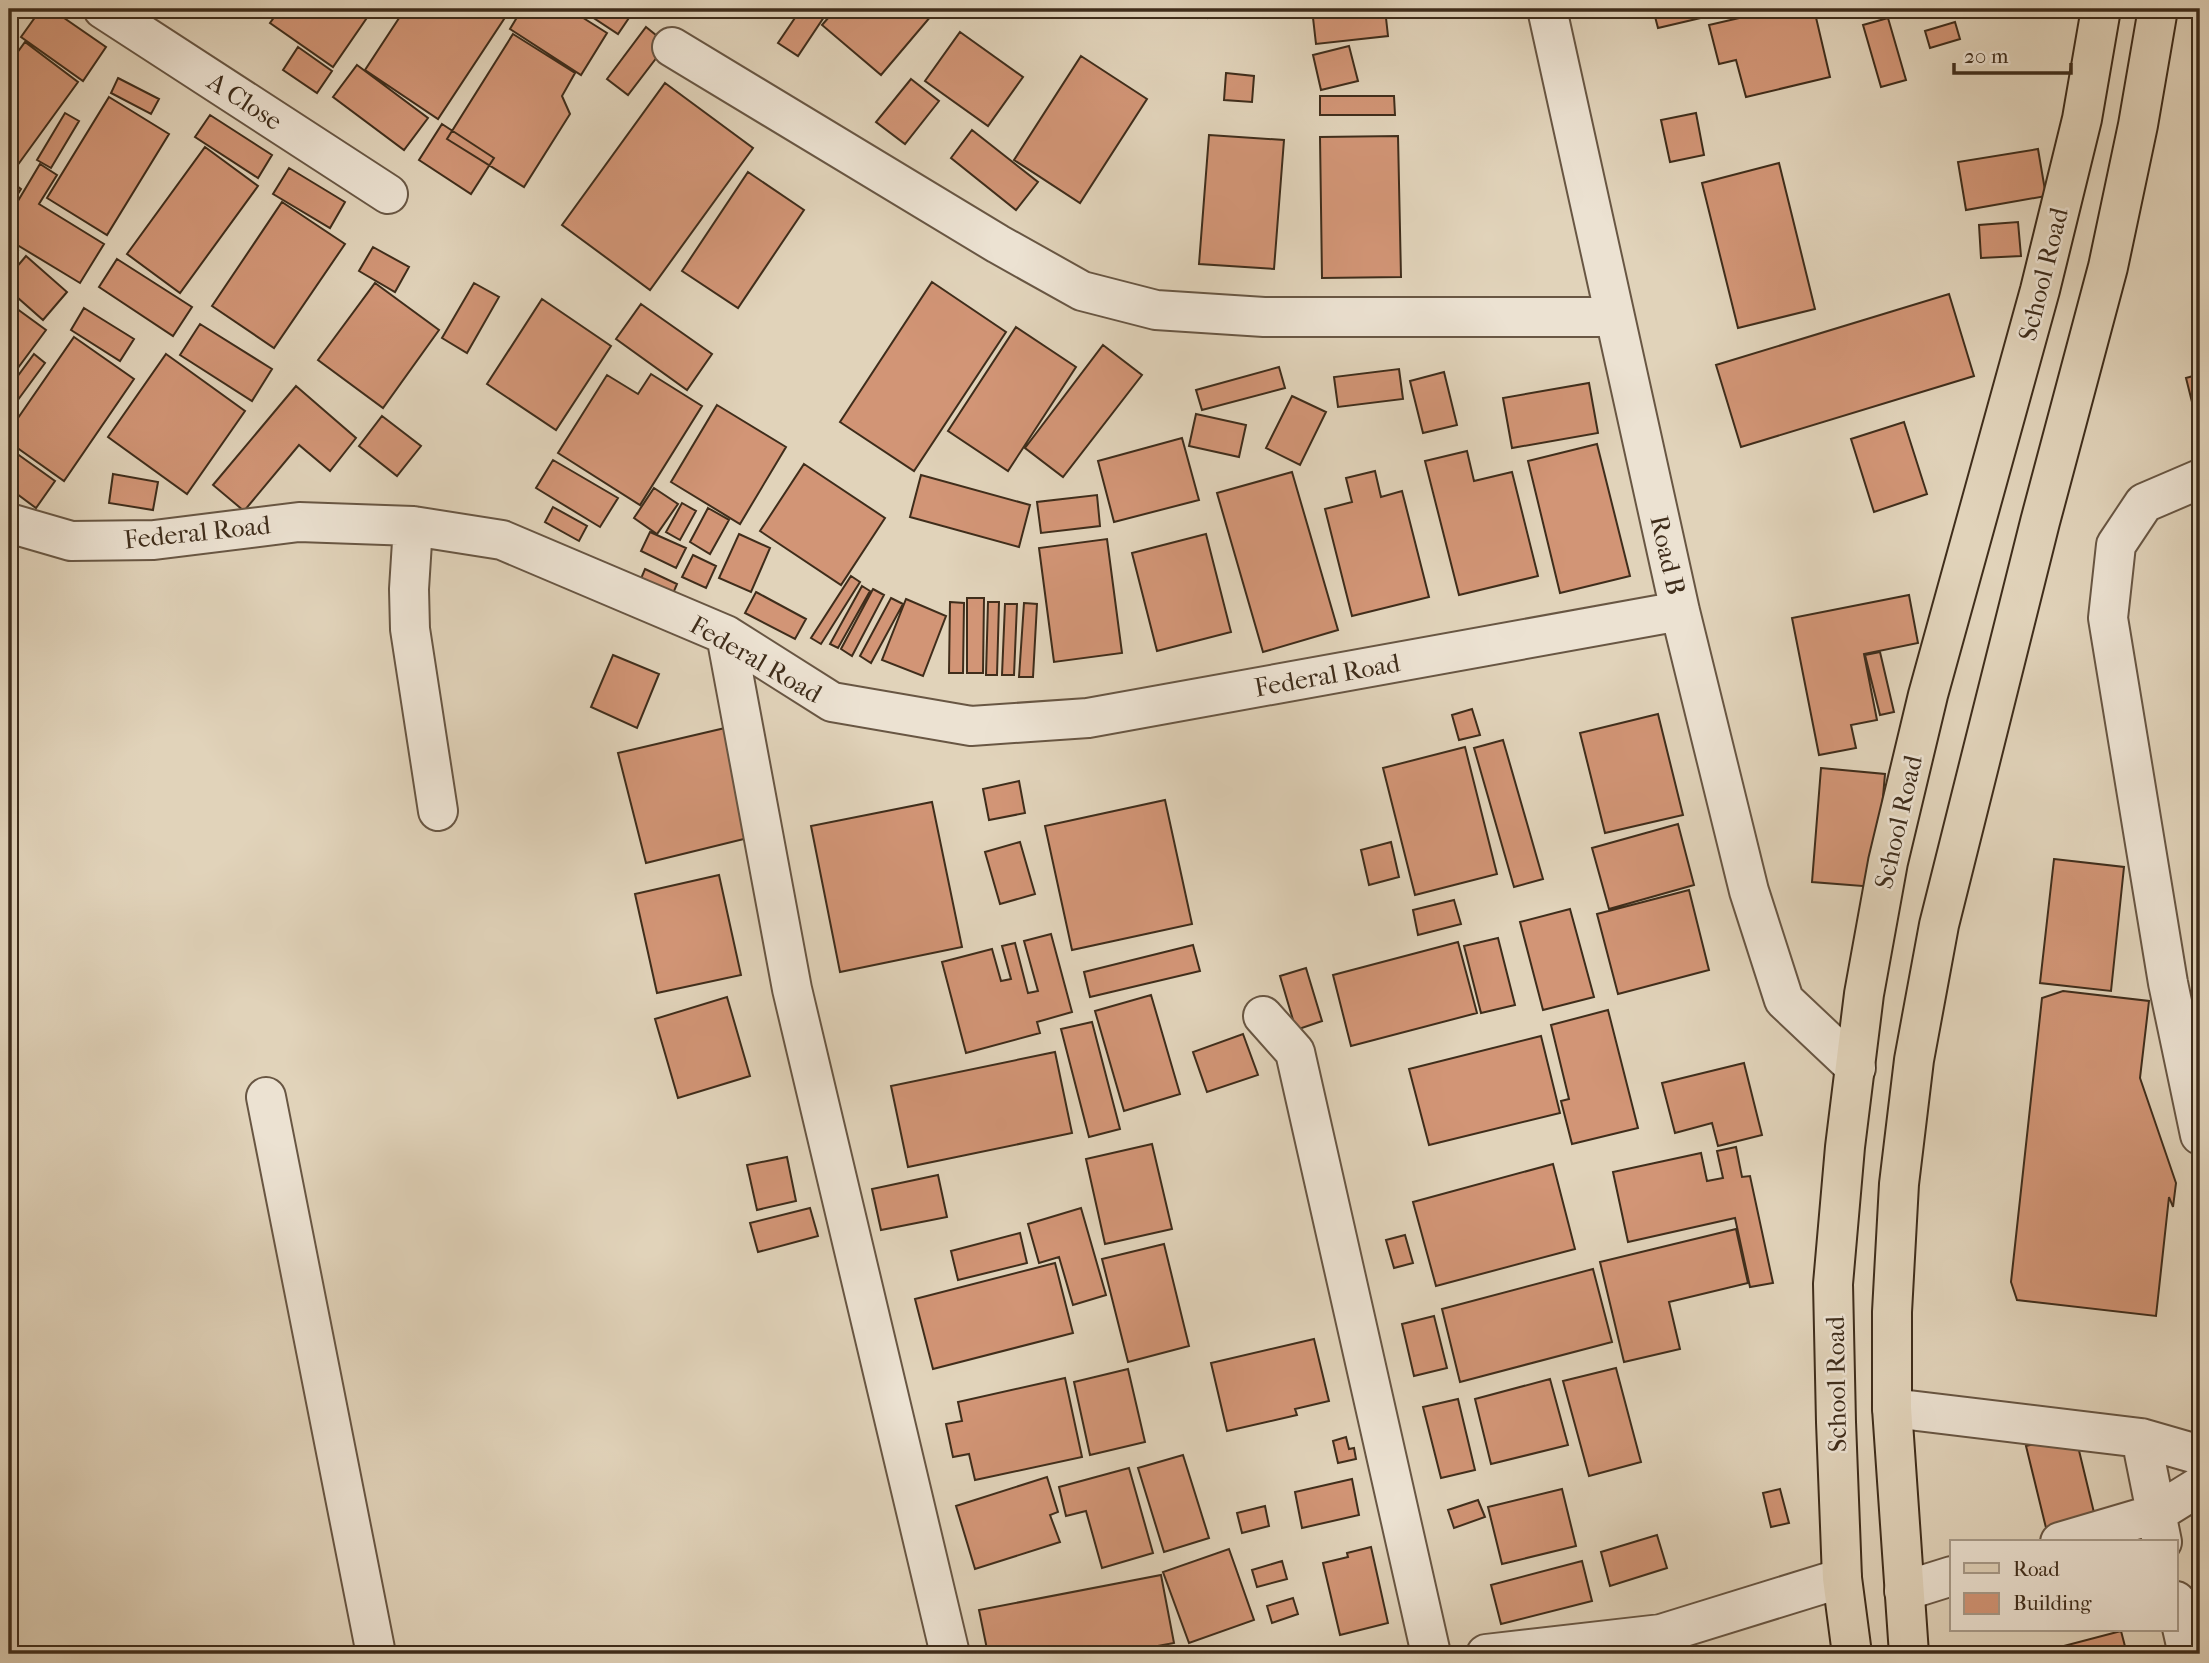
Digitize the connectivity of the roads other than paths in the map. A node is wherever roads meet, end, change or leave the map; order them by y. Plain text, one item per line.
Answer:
1 (103, 9) edge
2 (1547, 9) edge
3 (2101, 9) edge
4 (2158, 9) edge
5 (672, 47) dead end
6 (388, 194) dead end
7 (1614, 317) junction
8 (2200, 479) edge
9 (9, 523) edge
10 (412, 526) junction
11 (1681, 611) junction
12 (726, 635) junction
13 (438, 811) dead end
14 (1263, 1016) dead end
15 (1856, 1068) junction
16 (266, 1097) dead end
17 (2200, 1135) edge
18 (1892, 1408) junction
19 (2141, 1438) junction
20 (2200, 1455) edge
21 (2200, 1486) edge
22 (2159, 1528) edge
23 (2074, 1540) edge
24 (1950, 1577) edge
25 (1842, 1578) junction
26 (1904, 1591) junction
27 (2178, 1610) edge
28 (1663, 1644) edge
29 (376, 1654) edge
30 (950, 1654) edge
31 (1431, 1654) edge
32 (1486, 1654) edge
33 (1852, 1654) edge
34 (1909, 1654) edge
35 (2188, 1654) edge

1 - 6 street, A Close
2 - 7 street, Road B
3 - 15 main road, School Road
4 - 18 main road
5 - 7 street
7 - 11 street, Road B
8 - 17 street
9 - 10 street, Federal Road
10 - 12 street, Federal Road
10 - 13 street
11 - 12 street, Federal Road
11 - 15 street, Road B
12 - 30 street
14 - 31 street
15 - 25 main road, School Road
16 - 29 street
18 - 19 street
18 - 26 main road
19 - 20 street
19 - 22 street
21 - 22 street
22 - 23 street
24 - 26 street
25 - 28 street
25 - 33 main road, School Road
26 - 34 main road
27 - 35 street
28 - 32 street

